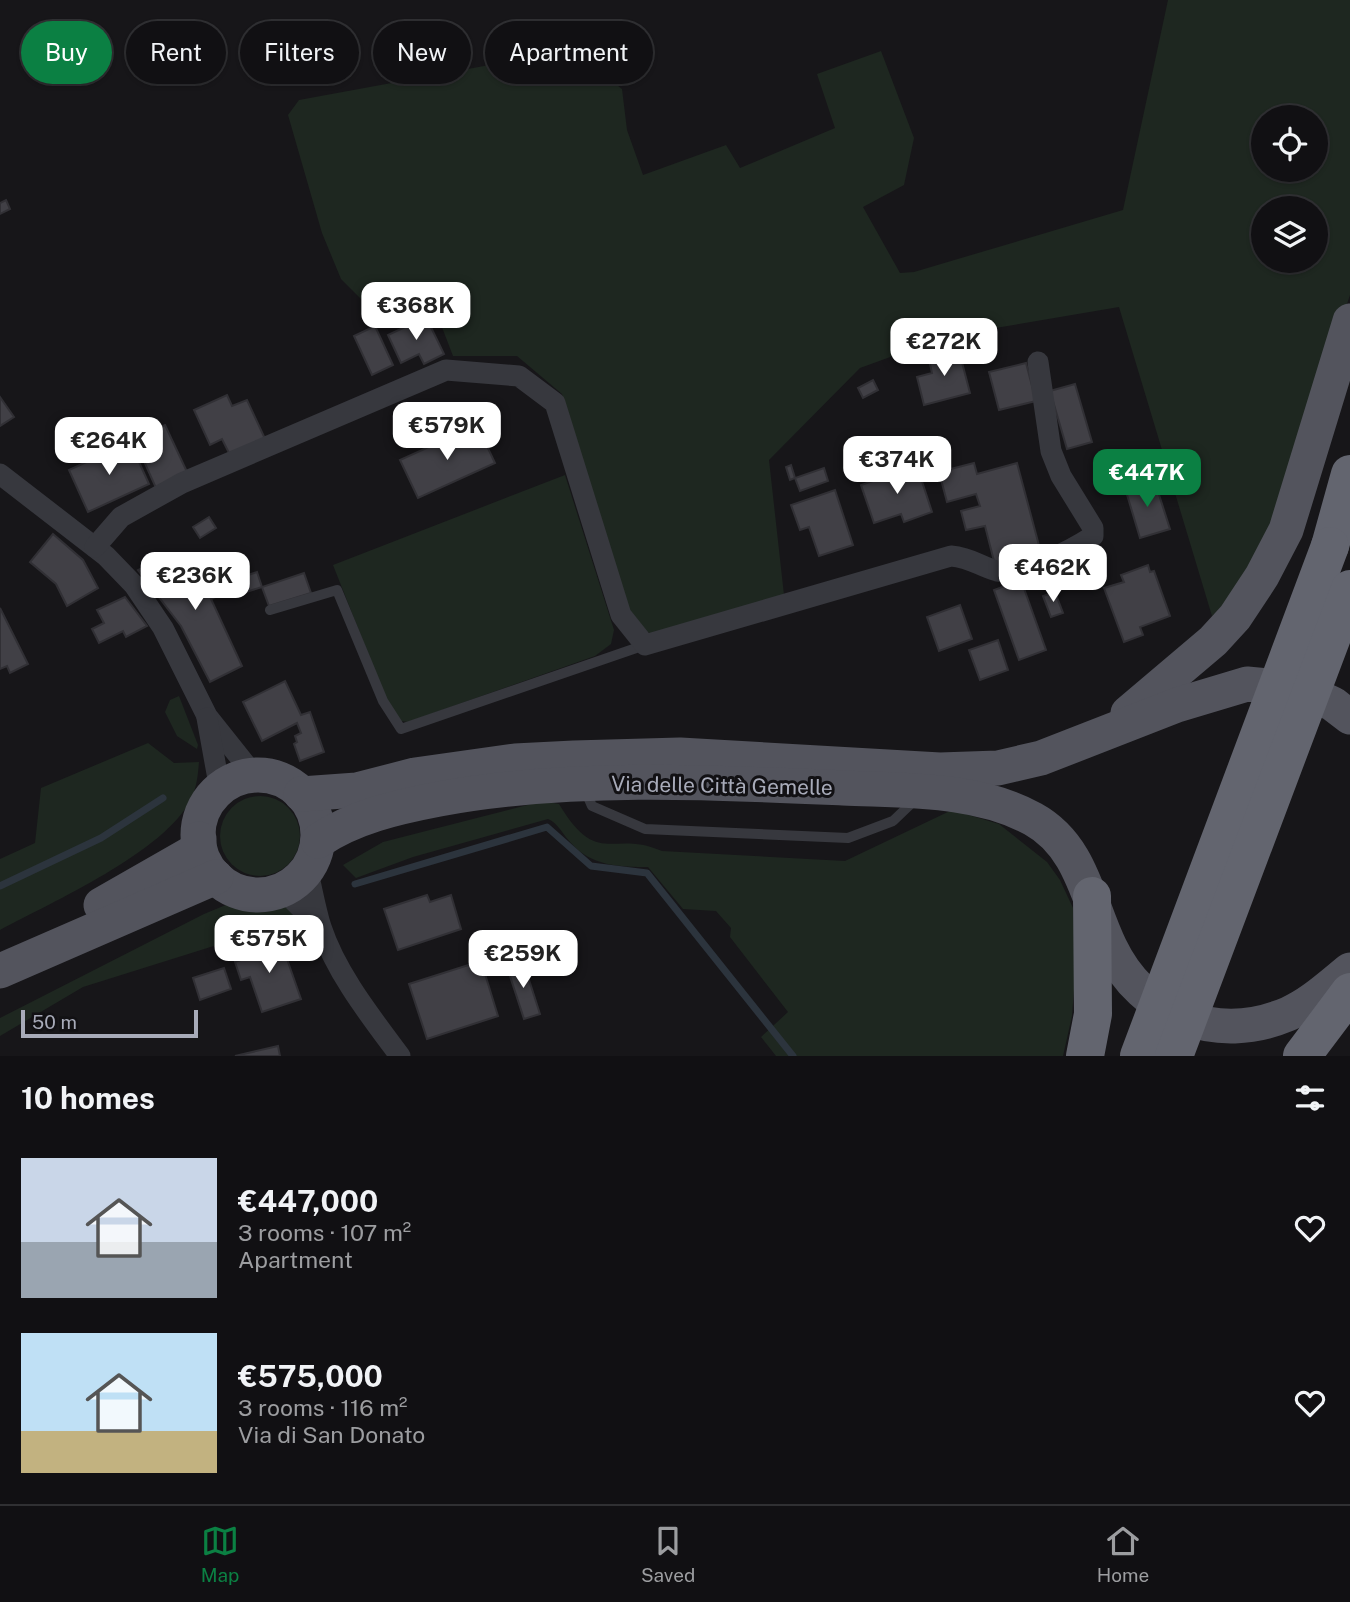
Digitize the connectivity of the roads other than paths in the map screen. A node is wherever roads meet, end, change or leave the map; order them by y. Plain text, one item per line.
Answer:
1 (1350, 321) edge
2 (1038, 362) dead end
3 (0, 474) edge
4 (1350, 474) edge
5 (94, 547) junction
6 (1350, 589) edge
7 (270, 610) dead end
8 (645, 645) junction
9 (207, 716) junction
10 (1350, 717) edge
11 (1102, 736) junction
12 (254, 775) junction
13 (583, 784) junction
14 (220, 790) junction
15 (923, 792) junction
16 (301, 794) junction
17 (199, 839) junction
18 (303, 866) junction
19 (216, 877) junction
20 (1093, 896) junction
21 (321, 928) junction
22 (4, 969) edge
23 (1350, 971) edge
24 (1350, 992) edge
25 (392, 1051) edge
26 (1085, 1056) edge
27 (1139, 1056) edge
28 (1174, 1056) edge
29 (1302, 1056) edge

1 - 11 main road
2 - 8 street
3 - 5 street
4 - 27 highway, bridge
5 - 8 street
5 - 9 street
6 - 28 highway, bridge
7 - 8 lane
9 - 12 street
9 - 14 street
10 - 11 main road, Via delle Città Gemelle
11 - 16 main road, Via delle Città Gemelle
12 - 14 main road
12 - 16 main road
13 - 15 main road, Via delle Città Gemelle
13 - 15 lane
13 - 18 main road, Via delle Città Gemelle
14 - 17 main road
15 - 20 main road, Via delle Città Gemelle
16 - 18 main road
17 - 19 main road
17 - 22 main road
18 - 19 main road
18 - 21 street
18 - 21 street
19 - 22 main road
20 - 23 main road, Via delle Città Gemelle
20 - 26 highway
21 - 25 street
24 - 29 highway

